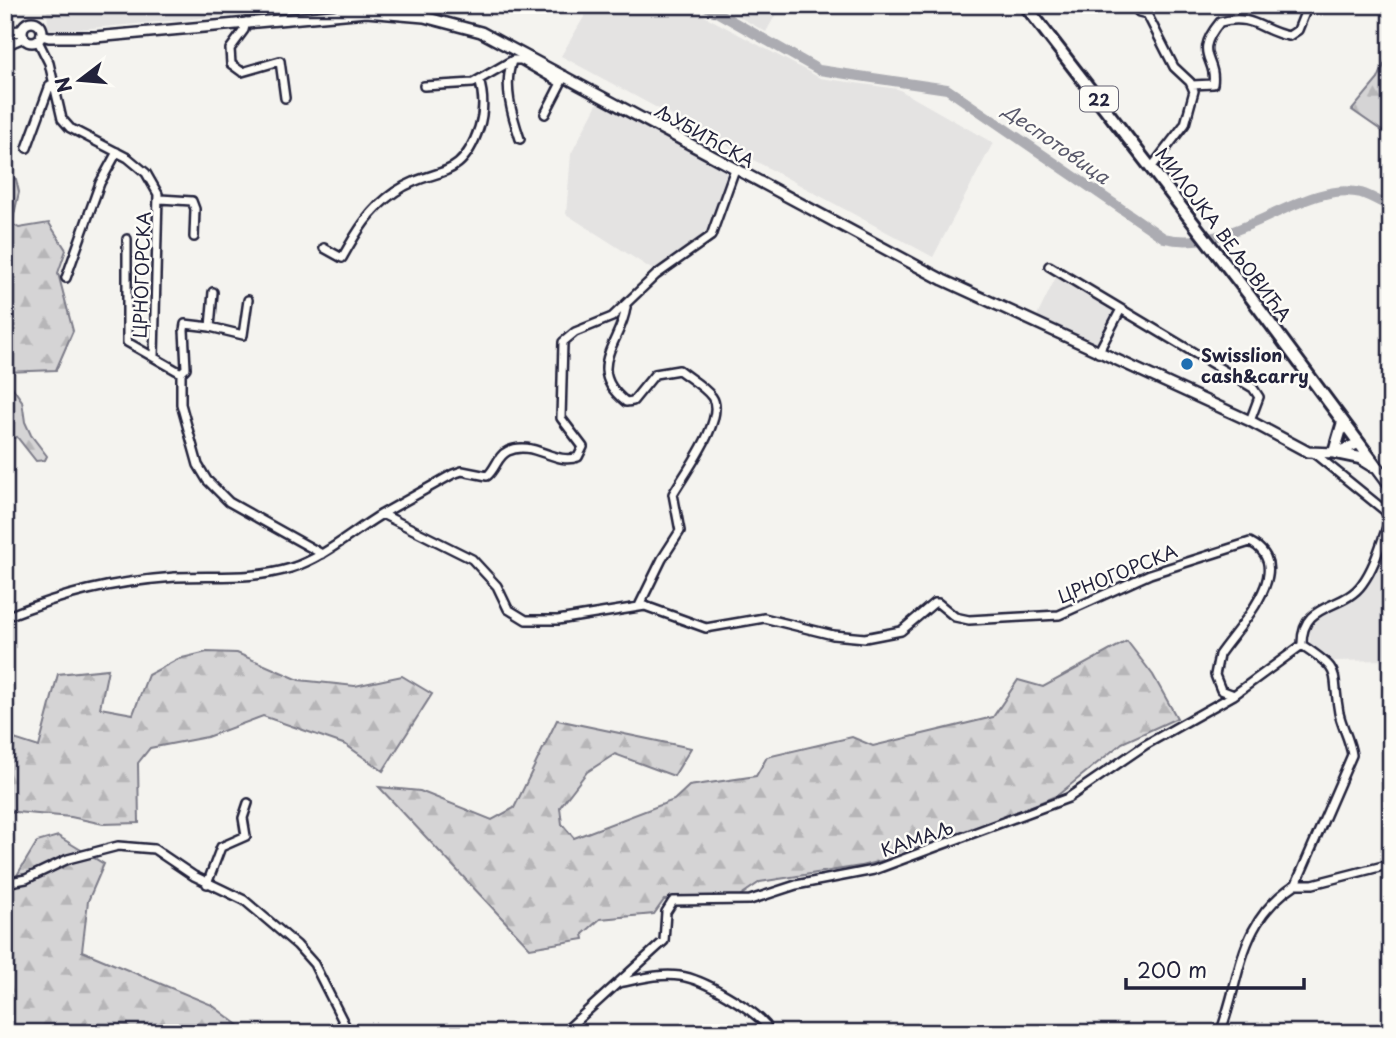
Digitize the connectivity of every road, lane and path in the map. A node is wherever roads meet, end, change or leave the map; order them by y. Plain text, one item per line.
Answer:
1 (1026, 5) edge
2 (1132, 5) edge
3 (1152, 5) edge
4 (1308, 5) edge
5 (1147, 15) junction
6 (246, 22) junction
7 (5, 32) edge
8 (23, 34) junction
9 (40, 38) junction
10 (5, 46) edge
11 (513, 60) junction
12 (564, 79) junction
13 (479, 80) junction
14 (51, 81) junction
15 (1192, 85) junction
16 (424, 86) dead end
17 (285, 98) dead end
18 (545, 114) dead end
19 (520, 139) dead end
20 (27, 148) dead end
21 (117, 152) junction
22 (1152, 168) junction
23 (735, 169) junction
24 (160, 199) junction
25 (194, 237) dead end
26 (127, 239) dead end
27 (324, 248) dead end
28 (1049, 265) dead end
29 (66, 278) dead end
30 (213, 292) dead end
31 (248, 300) dead end
32 (626, 307) junction
33 (1121, 309) junction
34 (210, 327) junction
35 (1098, 353) junction
36 (154, 356) junction
37 (181, 373) junction
38 (1250, 421) junction
39 (1343, 422) junction
40 (1357, 441) junction
41 (1333, 451) junction
42 (1315, 454) junction
43 (1378, 469) junction
44 (1391, 486) edge
45 (382, 514) junction
46 (1390, 519) edge
47 (322, 554) junction
48 (639, 606) junction
49 (5, 617) edge
50 (1302, 645) junction
51 (1234, 695) junction
52 (248, 803) dead end
53 (1391, 864) edge
54 (5, 883) edge
55 (207, 884) junction
56 (1296, 884) junction
57 (618, 983) junction
58 (766, 1026) dead end
59 (349, 1033) edge
60 (563, 1033) edge
61 (1220, 1033) edge

1 - 22 main road, МИЛОЈКА ВЕЉОВИЋА / 22
2 - 5 street
3 - 5 street
4 - 15 street
5 - 15 street
6 - 9 street, ЉУБИЋСКА
6 - 12 street, ЉУБИЋСКА
6 - 17 street
7 - 8 street
8 - 9 street
8 - 9 street
8 - 10 street
9 - 14 street, ЦРНОГОРСКА
11 - 12 street
11 - 13 street
11 - 19 street
12 - 18 street
12 - 23 street, ЉУБИЋСКА
13 - 16 street
13 - 27 street
14 - 20 street
14 - 21 street, ЦРНОГОРСКА
15 - 22 street
21 - 24 street, ЦРНОГОРСКА
21 - 29 street
22 - 39 main road, МИЛОЈКА ВЕЉОВИЋА / 22
23 - 32 street
23 - 35 street, ЉУБИЋСКА
24 - 25 street
24 - 36 street, ЦРНОГОРСКА
26 - 36 street
28 - 33 street
30 - 34 street
31 - 34 street
32 - 45 street
32 - 48 street
33 - 35 street
33 - 38 street
34 - 37 street
35 - 38 street, ЉУБИЋСКА
36 - 37 street
37 - 47 street
38 - 42 street, ЉУБИЋСКА
39 - 40 main road, МИЛОЈКА ВЕЉОВИЋА / 22
39 - 41 main road
40 - 41 street
40 - 43 main road, МИЛОЈКА ВЕЉОВИЋА / 22
41 - 42 street
41 - 43 main road
42 - 46 street, ЉУБИЋСКА
43 - 44 main road, МИЛОЈКА ВЕЉОВИЋА / 22
45 - 47 street
45 - 48 street, ЦРНОГОРСКА
46 - 50 street
47 - 49 street
48 - 51 street, ЦРНОГОРСКА
50 - 51 street, КАМАЉ
50 - 56 street
51 - 57 street, КАМАЉ
52 - 55 street
53 - 56 street
54 - 55 street
55 - 59 street
56 - 61 street
57 - 58 street
57 - 60 street, КАМАЉ

